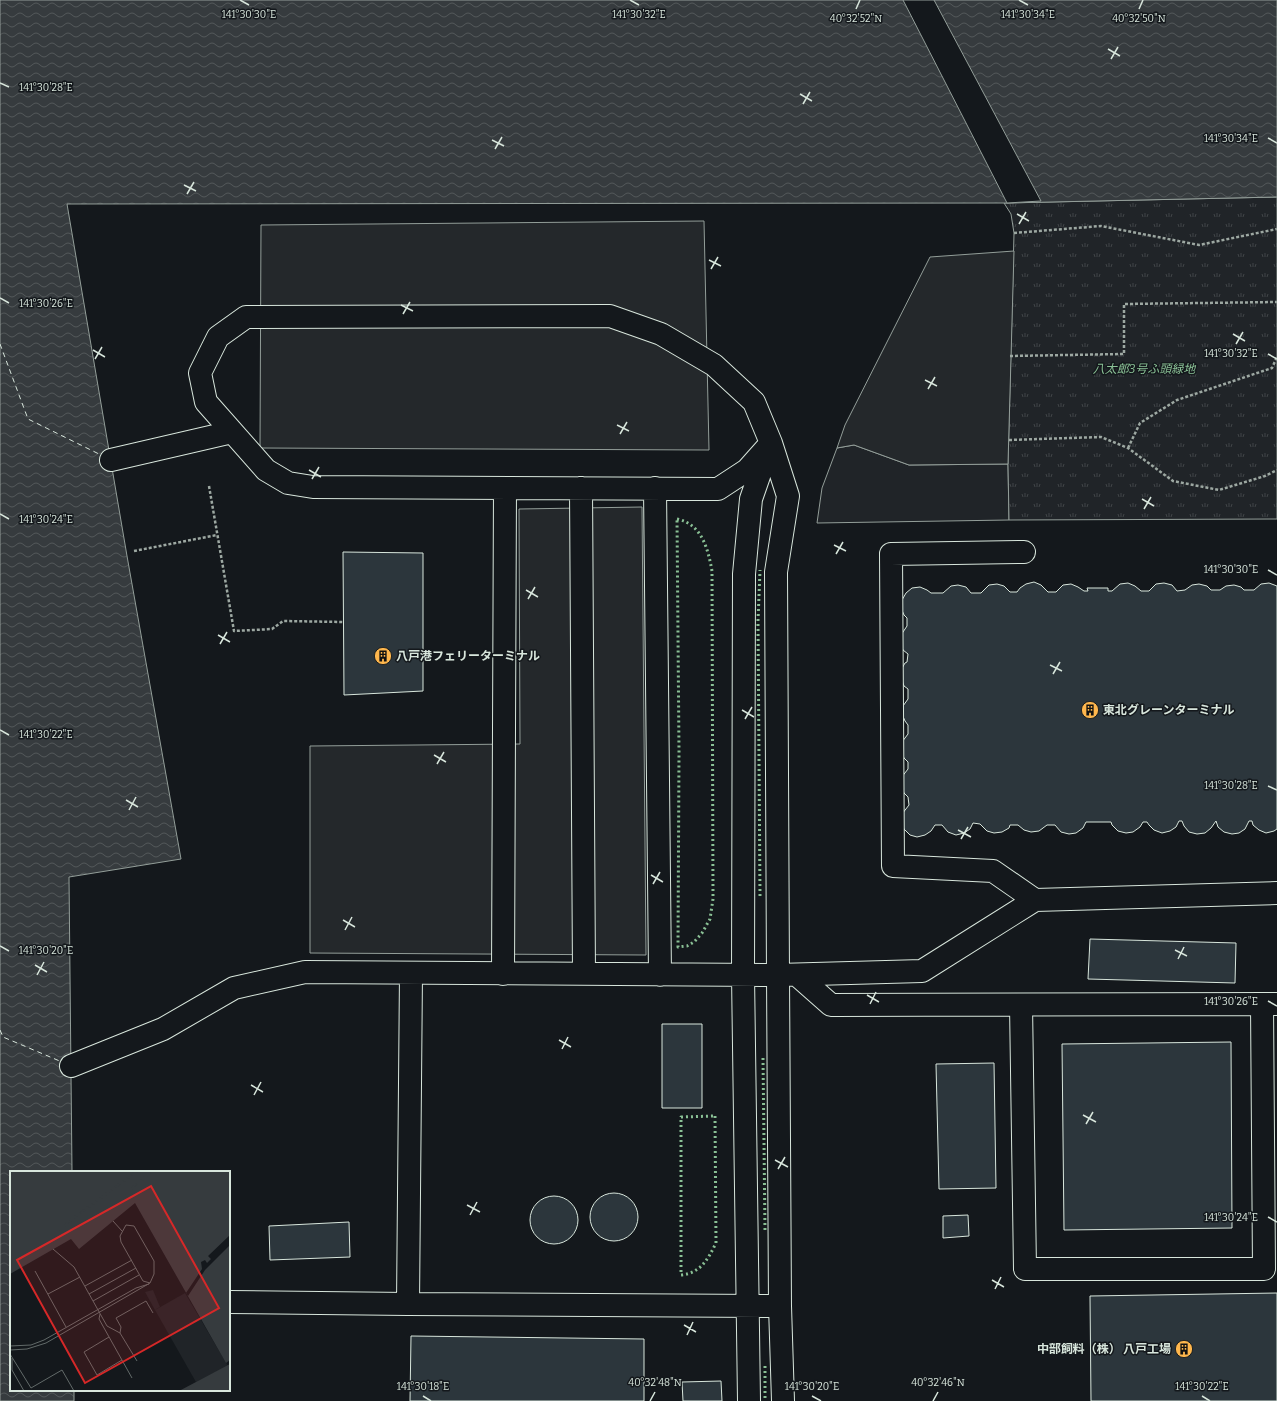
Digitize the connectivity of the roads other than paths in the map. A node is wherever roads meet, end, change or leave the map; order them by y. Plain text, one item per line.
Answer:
1 (232, 432) junction
2 (771, 443) junction
3 (110, 460) dead end
4 (506, 488) junction
5 (581, 488) junction
6 (655, 488) junction
7 (1024, 552) dead end
8 (1277, 894) edge
9 (1035, 900) junction
10 (411, 973) junction
11 (503, 974) junction
12 (584, 974) junction
13 (660, 975) junction
14 (734, 975) junction
15 (788, 975) junction
16 (1269, 1004) edge
17 (1022, 1005) junction
18 (71, 1066) dead end
19 (230, 1302) edge
20 (408, 1304) junction
21 (748, 1306) junction
22 (780, 1306) junction
23 (749, 1401) edge
24 (783, 1401) edge

1 - 2 street
1 - 3 street
1 - 4 street
2 - 6 street
2 - 14 street
2 - 15 street
4 - 5 street
4 - 11 street
5 - 6 street
5 - 12 street
6 - 13 street
7 - 9 street
8 - 9 street
9 - 15 street
10 - 11 street
10 - 18 street
10 - 20 street
11 - 12 street
12 - 13 street
13 - 14 street
14 - 15 street
14 - 21 street
15 - 17 street
15 - 22 street
16 - 17 street
16 - 17 street
19 - 20 street
20 - 21 street
21 - 22 street
21 - 23 street
22 - 24 street

